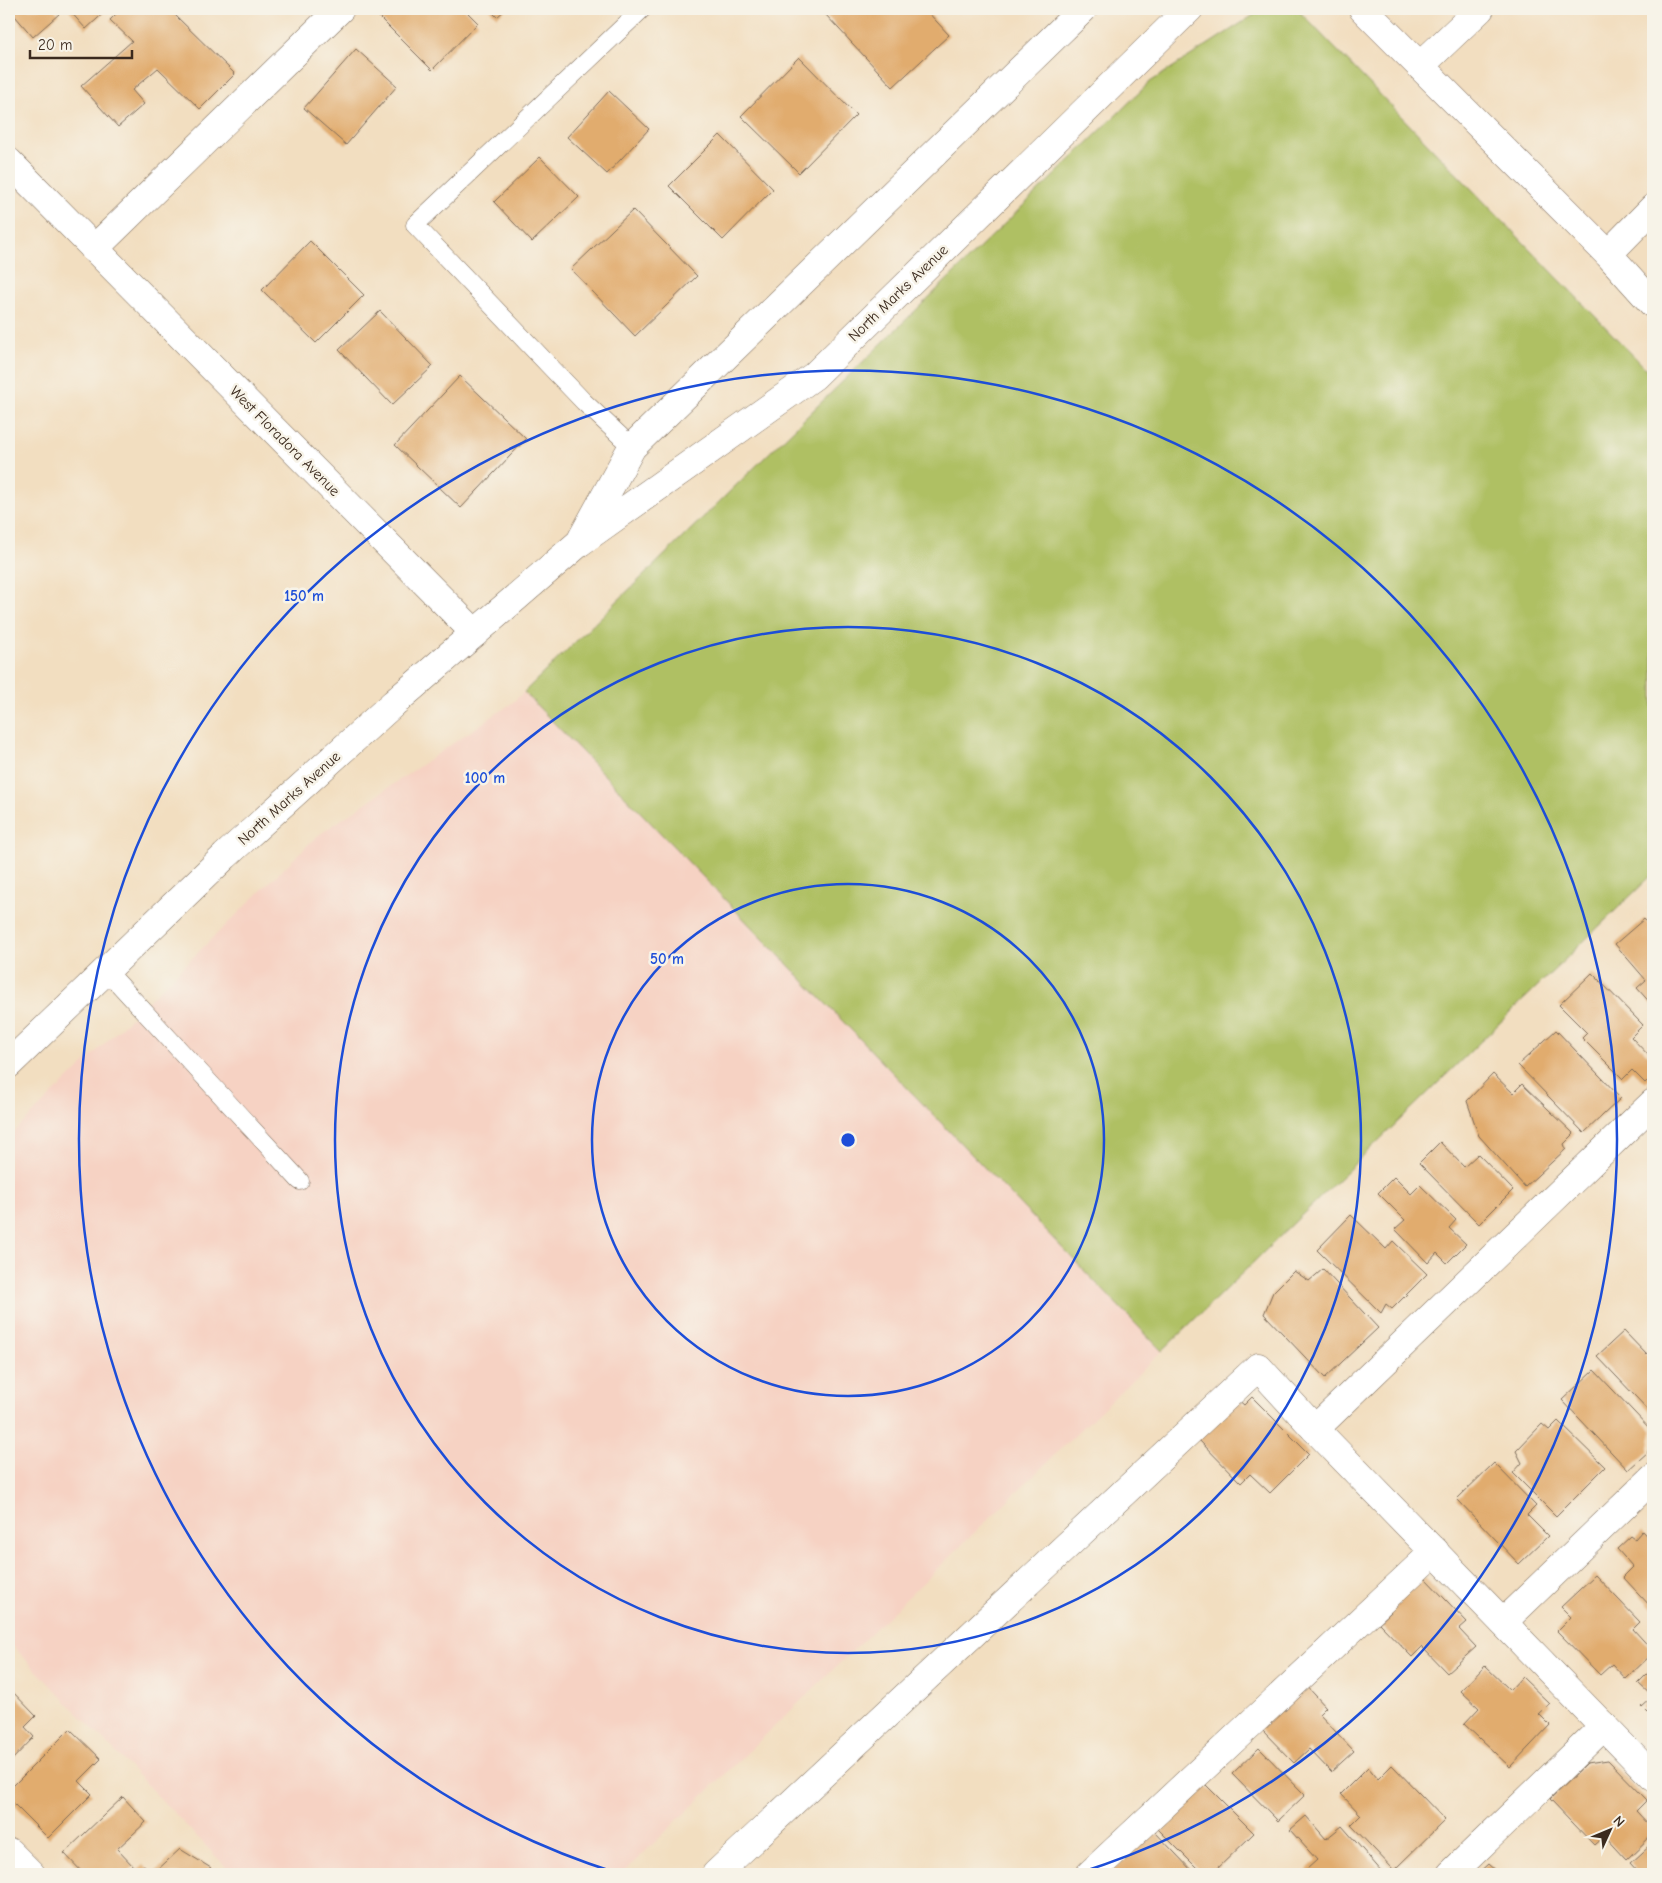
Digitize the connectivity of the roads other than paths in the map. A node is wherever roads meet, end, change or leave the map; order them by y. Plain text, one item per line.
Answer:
1 (340, 9) edge
2 (642, 9) edge
3 (1189, 9) edge
4 (1363, 9) edge
5 (1480, 9) edge
6 (1071, 13) edge
7 (1421, 65) junction
8 (9, 162) edge
9 (1653, 208) edge
10 (94, 249) junction
11 (1608, 254) junction
12 (1653, 304) edge
13 (632, 447) junction
14 (579, 543) junction
15 (475, 633) junction
16 (106, 970) junction
17 (9, 1064) edge
18 (1653, 1104) edge
19 (300, 1181) dead end
20 (1315, 1429) junction
21 (1653, 1478) edge
22 (1435, 1551) junction
23 (1503, 1622) junction
24 (1604, 1726) junction
25 (1653, 1777) edge
26 (9, 1852) edge
27 (31, 1874) edge
28 (716, 1874) edge
29 (1090, 1874) edge
30 (1451, 1874) edge

1 - 10 street
2 - 13 lane
3 - 14 street, North Marks Avenue
4 - 7 street
5 - 7 street
6 - 13 street, North Marks Avenue
7 - 11 street
8 - 10 street, West Floradora Avenue
9 - 11 street
10 - 15 street, West Floradora Avenue
11 - 12 street
13 - 14 street, North Marks Avenue
14 - 15 street, North Marks Avenue
15 - 16 street, North Marks Avenue
16 - 17 street, North Marks Avenue
16 - 19 lane
18 - 20 street
20 - 22 street
20 - 28 street
21 - 23 street
22 - 23 street
22 - 29 street
23 - 24 street
24 - 25 street
24 - 30 street
26 - 27 street

